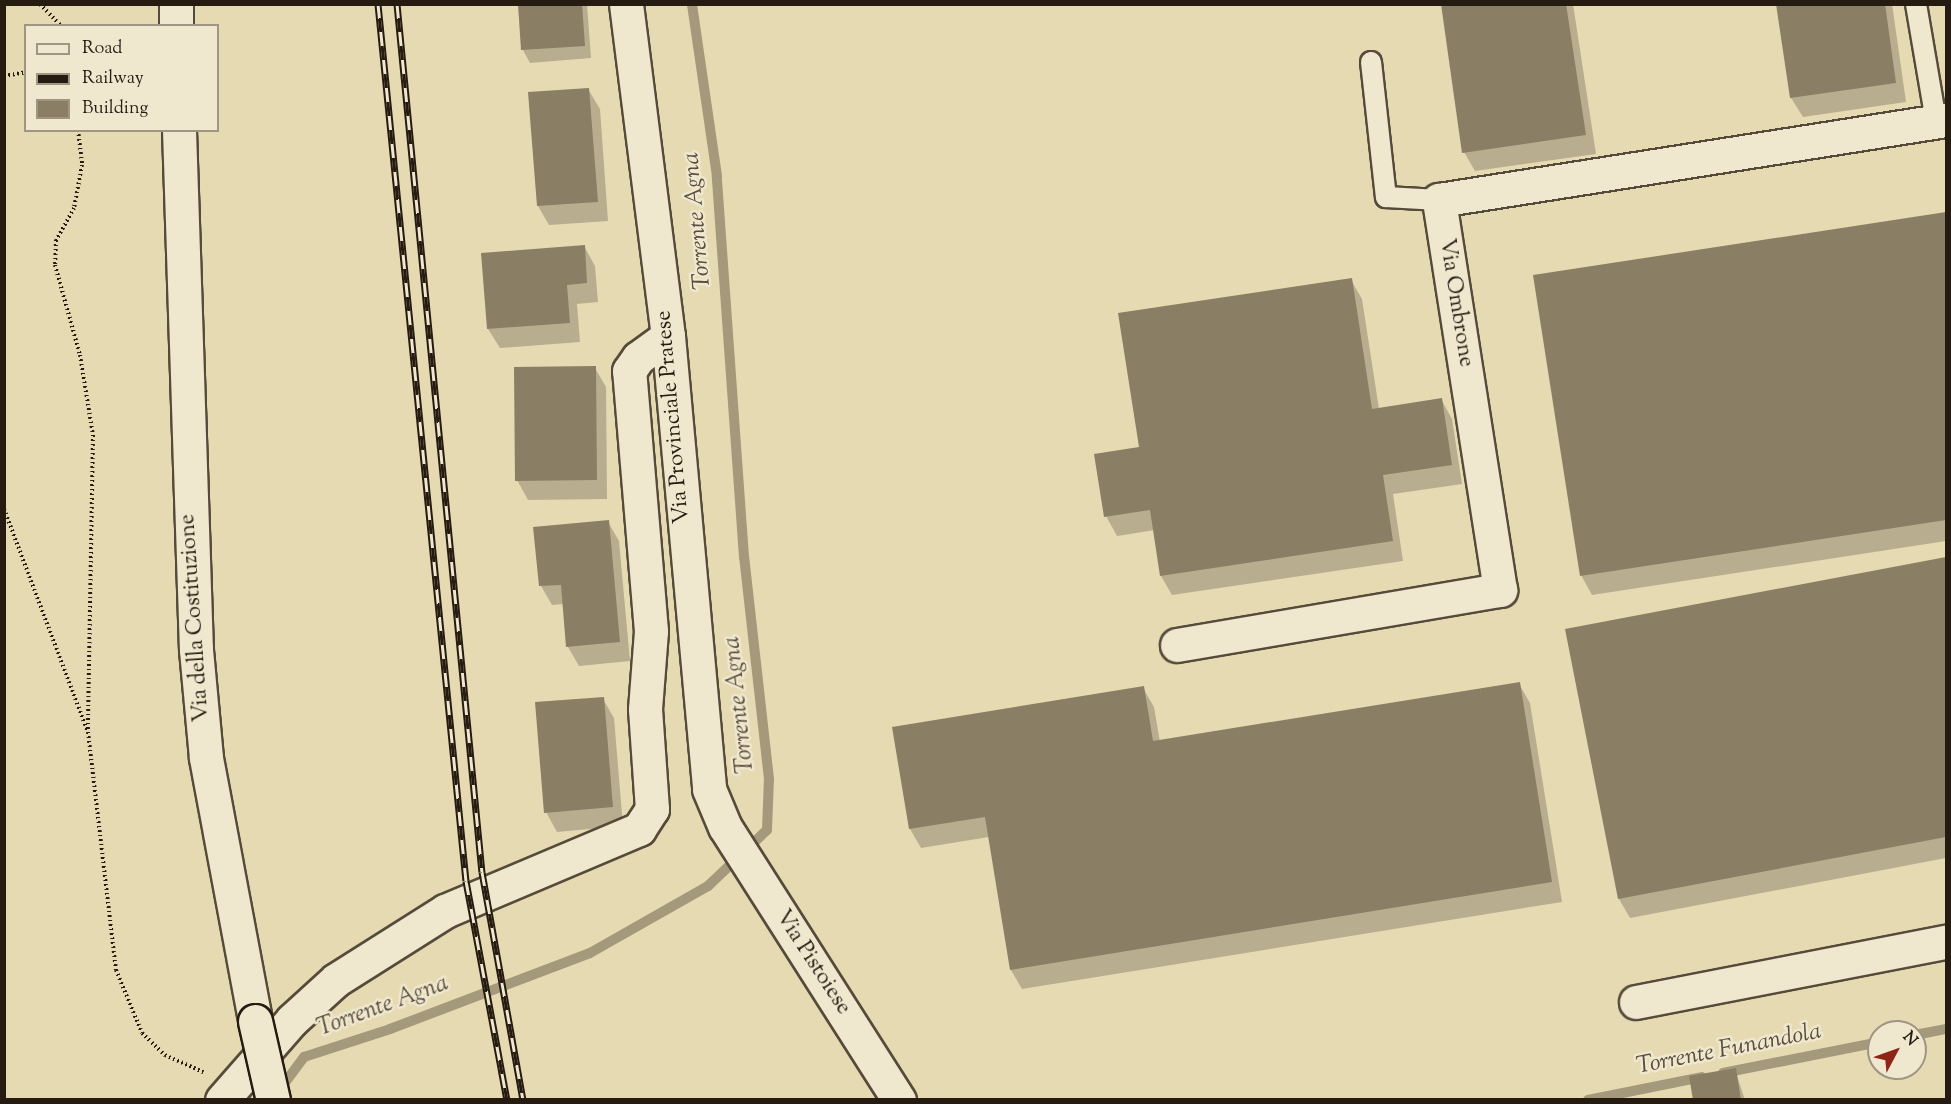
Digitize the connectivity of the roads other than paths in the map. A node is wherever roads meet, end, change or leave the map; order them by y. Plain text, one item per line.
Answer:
1 (176, 4) edge
2 (626, 4) edge
3 (1916, 4) edge
4 (176, 24) edge
5 (1371, 62) dead end
6 (1941, 121) edge
7 (179, 132) edge
8 (1439, 200) junction
9 (668, 336) junction
10 (1177, 645) dead end
11 (725, 826) joint
12 (1947, 942) edge
13 (1636, 1002) dead end
14 (223, 1096) edge
15 (273, 1100) edge
16 (899, 1100) edge

1 - 4 street
2 - 9 street, Via Provinciale Pratese
3 - 6 lane
5 - 8 lane
6 - 8 street
7 - 15 street, Via della Costituzione, bridge
8 - 10 street, Via Ombrone
9 - 11 street, Via Provinciale Pratese
9 - 14 street
11 - 16 street, Via Pistoiese
12 - 13 street

